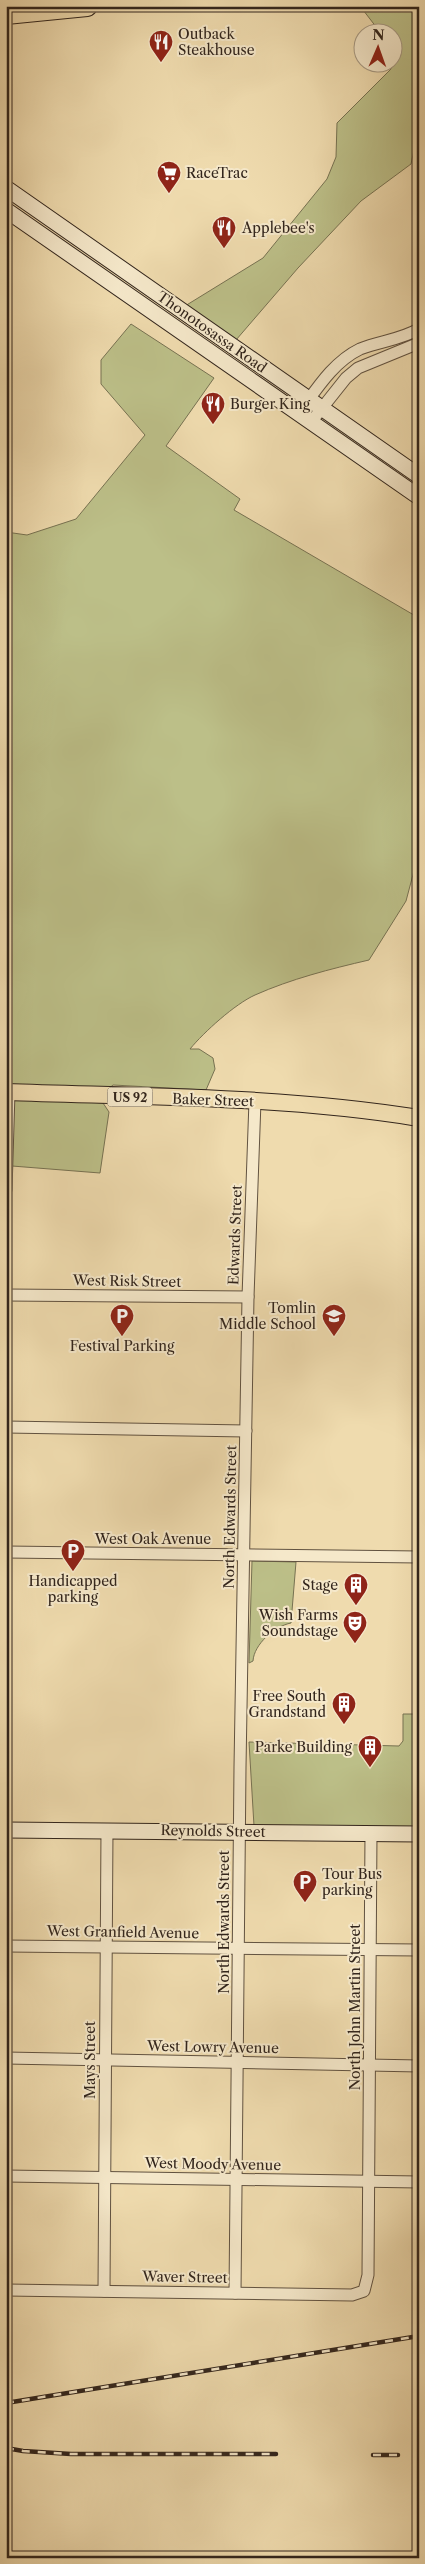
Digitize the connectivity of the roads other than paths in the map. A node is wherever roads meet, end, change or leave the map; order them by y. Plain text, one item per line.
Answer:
1 (87, 6) edge
2 (6, 14) edge
3 (6, 188) edge
4 (10, 212) edge
5 (68, 230) junction
6 (59, 247) junction
7 (124, 270) junction
8 (419, 329) edge
9 (398, 338) junction
10 (419, 343) edge
11 (402, 351) junction
12 (315, 403) junction
13 (305, 417) junction
14 (419, 476) edge
15 (419, 497) edge
16 (8, 1092) edge
17 (255, 1101) junction
18 (419, 1118) edge
19 (6, 1190) edge
20 (6, 1294) edge
21 (248, 1298) junction
22 (6, 1427) edge
23 (246, 1431) junction
24 (6, 1552) edge
25 (245, 1555) junction
26 (419, 1557) edge
27 (6, 1830) edge
28 (107, 1830) junction
29 (239, 1831) junction
30 (371, 1833) junction
31 (419, 1834) edge
32 (6, 1946) edge
33 (106, 1947) junction
34 (238, 1948) junction
35 (370, 1950) junction
36 (419, 1950) edge
37 (6, 2058) edge
38 (105, 2061) junction
39 (238, 2063) junction
40 (369, 2065) junction
41 (419, 2066) edge
42 (6, 2176) edge
43 (104, 2177) junction
44 (237, 2180) junction
45 (368, 2182) junction
46 (419, 2182) edge
47 (6, 2290) edge
48 (104, 2291) junction
49 (364, 2291) joint
50 (236, 2293) junction

1 - 2 highway
3 - 5 main road, Thonotosassa Road
4 - 5 main road
4 - 6 main road, Thonotosassa Road
5 - 7 main road, Thonotosassa Road
6 - 7 main road
6 - 13 main road, Thonotosassa Road
7 - 12 main road, Thonotosassa Road
8 - 9 street
9 - 11 street
9 - 12 street
10 - 11 street
11 - 12 street
12 - 13 street
12 - 14 main road, Thonotosassa Road
13 - 15 main road, Thonotosassa Road
16 - 17 main road, Baker Street / US 92
16 - 19 street
17 - 18 main road, Baker Street / US 92
17 - 21 street, Edwards Street
20 - 21 street, West Risk Street
21 - 23 street, Edwards Street
22 - 23 street
23 - 25 street, North Edwards Street
24 - 25 street, West Oak Avenue
25 - 26 street, West Oak Avenue
25 - 29 street, North Edwards Street
27 - 28 main road, Reynolds Street
28 - 29 main road, Reynolds Street
28 - 33 street, Mays Street
29 - 30 main road, Reynolds Street
29 - 34 street, North Edwards Street
30 - 31 main road, Reynolds Street
30 - 35 street, North John Martin Street
32 - 33 street, West Granfield Avenue
33 - 34 street, West Granfield Avenue
33 - 38 street, Mays Street
34 - 35 street, West Granfield Avenue
34 - 39 street, North Edwards Street
35 - 36 street, West Granfield Avenue
35 - 40 street, North John Martin Street
37 - 38 street, West Lowry Avenue
38 - 39 street, West Lowry Avenue
38 - 43 street, Mays Street
39 - 40 street, West Lowry Avenue
39 - 44 street, North Edwards Street
40 - 41 street, West Lowry Avenue
40 - 45 street, North John Martin Street
42 - 43 street, West Moody Avenue
43 - 44 street, West Moody Avenue
43 - 48 street, Mays Street
44 - 45 street, West Moody Avenue
44 - 50 street, North Edwards Street
45 - 46 street, West Moody Avenue
45 - 49 street, North John Martin Street
47 - 48 street, Waver Street
48 - 50 street, Waver Street
49 - 50 street, Waver Street

